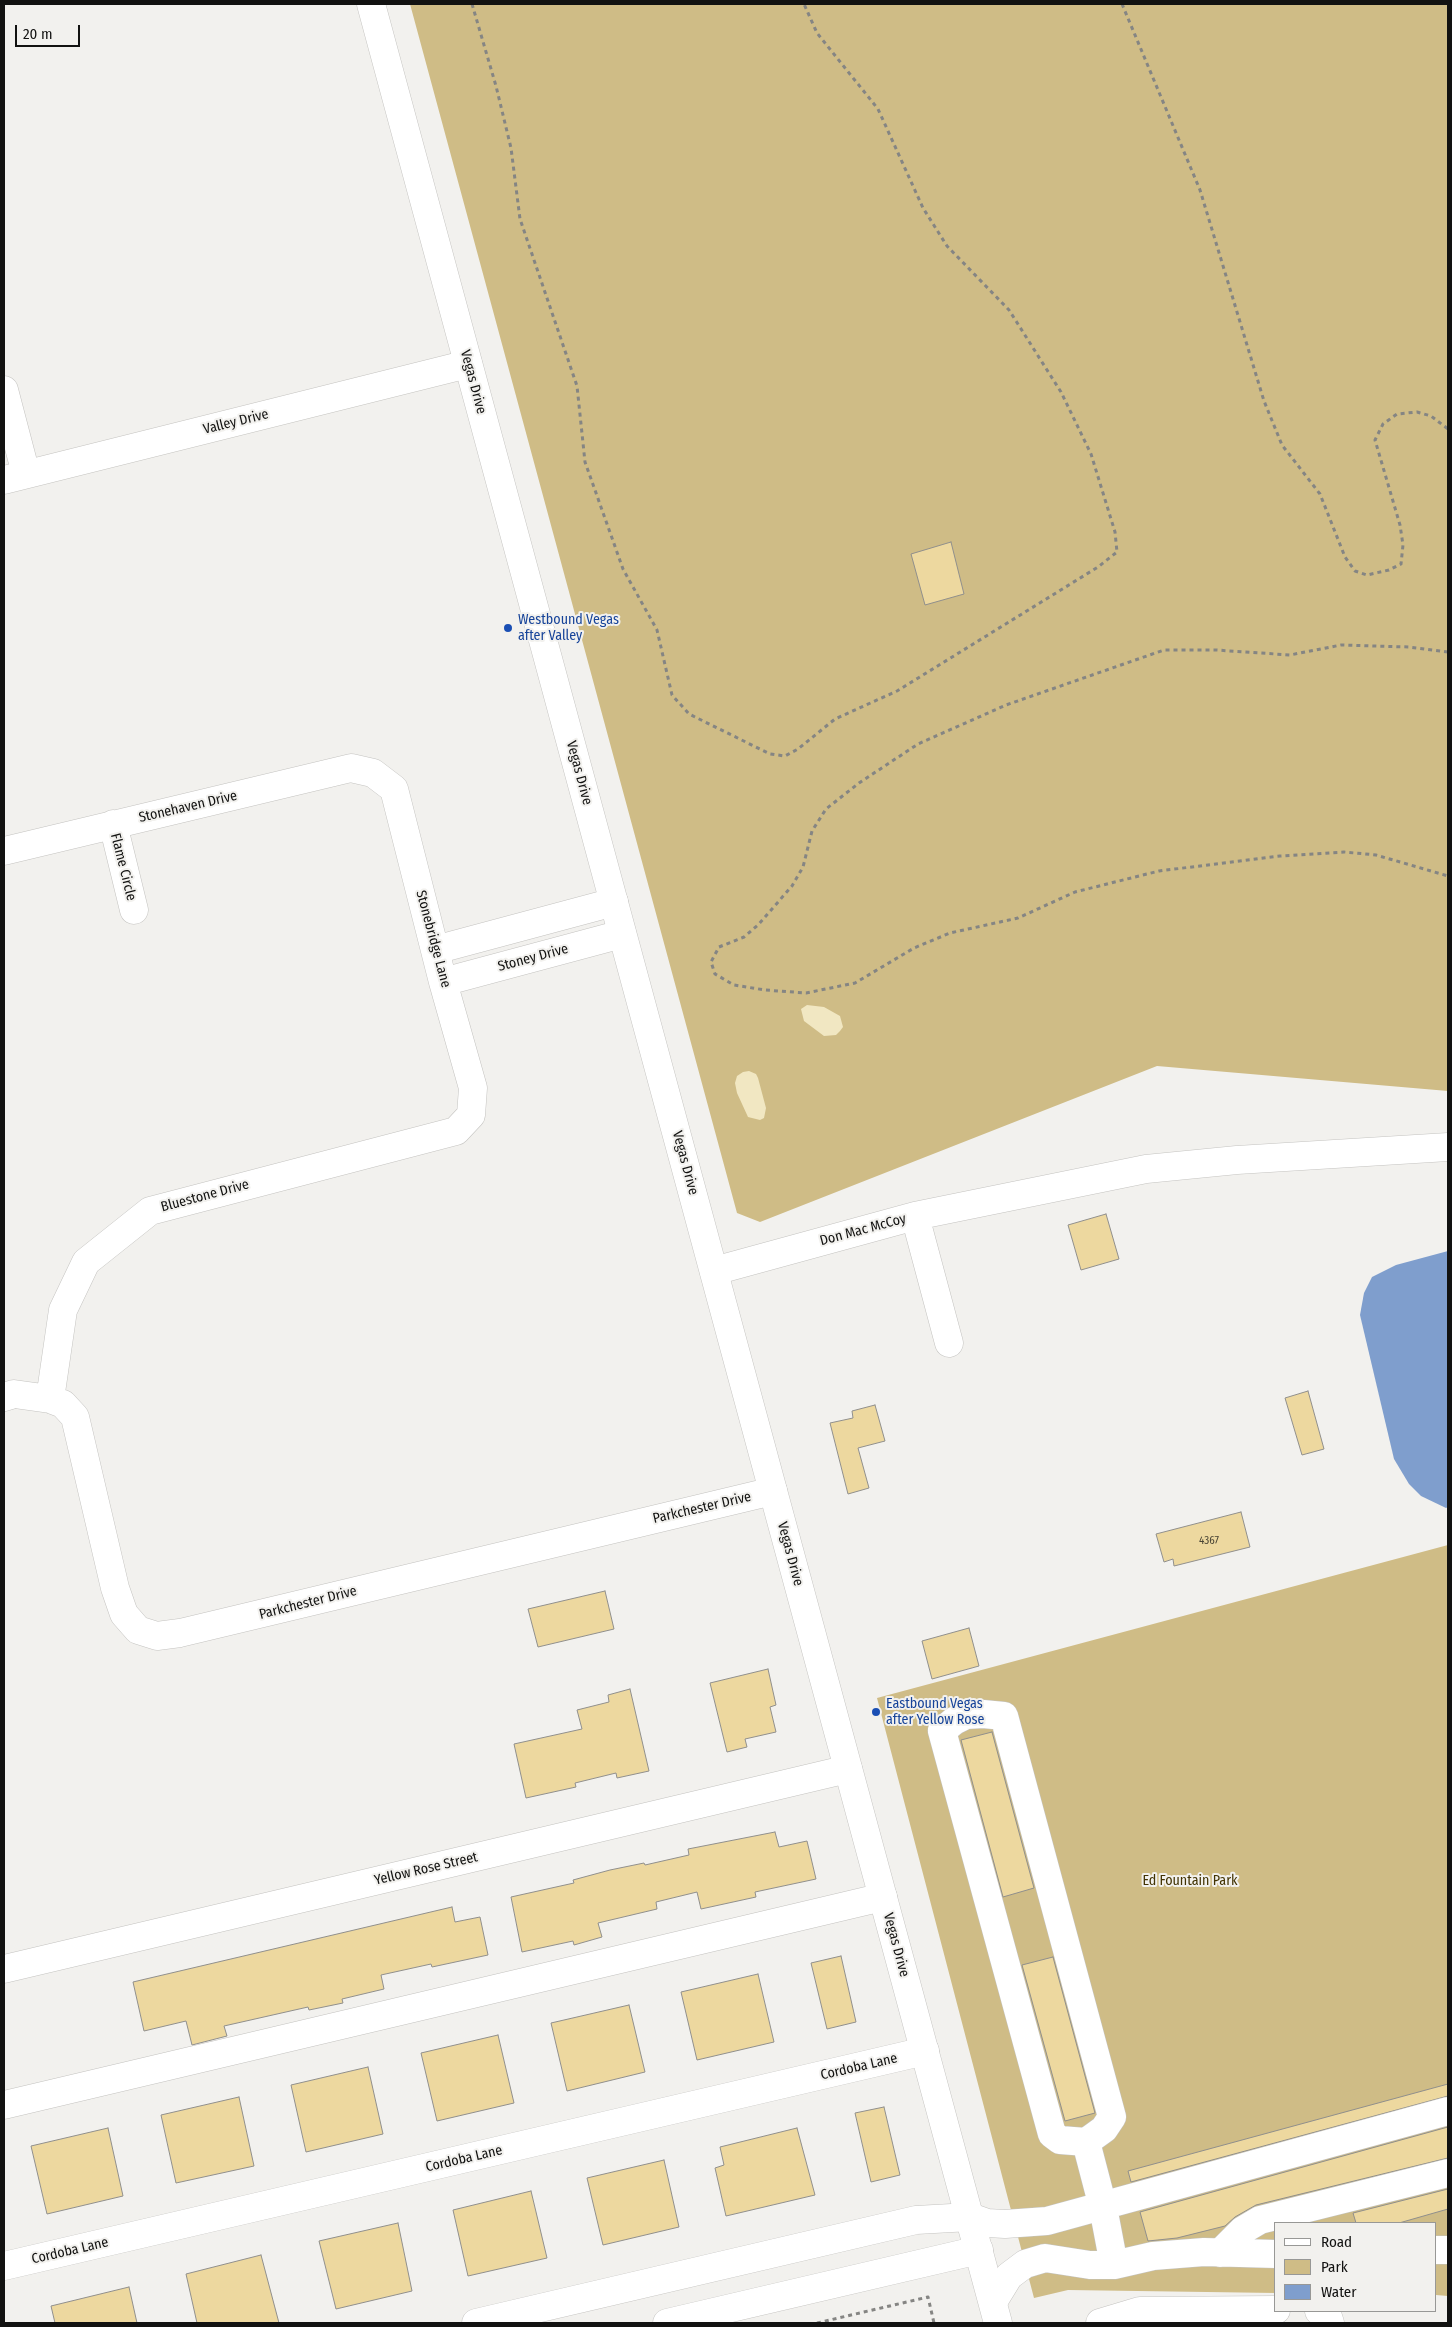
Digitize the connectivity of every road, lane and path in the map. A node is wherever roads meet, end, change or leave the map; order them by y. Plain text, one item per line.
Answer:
1 (371, 4) edge
2 (472, 4) edge
3 (804, 4) edge
4 (1122, 4) edge
5 (468, 364) junction
6 (4, 390) edge
7 (1448, 429) edge
8 (15, 477) edge
9 (1448, 652) edge
10 (373, 773) joint
11 (112, 824) junction
12 (4, 851) edge
13 (1448, 876) edge
14 (614, 902) junction
15 (134, 910) dead end
16 (622, 934) junction
17 (435, 950) junction
18 (443, 982) junction
19 (471, 1115) joint
20 (1448, 1147) edge
21 (915, 1216) junction
22 (714, 1271) junction
23 (949, 1343) dead end
24 (4, 1397) edge
25 (50, 1399) junction
26 (773, 1491) junction
27 (848, 1769) junction
28 (883, 1897) junction
29 (4, 1968) edge
30 (925, 2051) junction
31 (4, 2105) edge
32 (1448, 2111) edge
33 (1086, 2142) junction
34 (1448, 2173) edge
35 (1103, 2207) junction
36 (970, 2217) junction
37 (1047, 2221) junction
38 (979, 2250) junction
39 (1220, 2253) junction
40 (1274, 2254) edge
41 (1059, 2260) junction
42 (1114, 2264) junction
43 (4, 2266) edge
44 (1274, 2310) edge
45 (1321, 2312) edge
46 (996, 2313) edge
47 (837, 2318) junction
48 (476, 2323) edge
49 (667, 2323) edge
50 (817, 2323) edge
51 (837, 2323) edge
52 (934, 2323) edge
53 (1100, 2323) edge
54 (1330, 2323) edge

1 - 5 street, Vegas Drive
2 - 3 path
4 - 7 path
5 - 8 street, Valley Drive
5 - 14 street, Vegas Drive
6 - 8 street
9 - 13 path
10 - 11 street, Stonehaven Drive
10 - 17 street, Stonebridge Lane
11 - 12 street, Stonehaven Drive
11 - 15 street, Flame Circle
14 - 16 street, Vegas Drive
14 - 17 street
16 - 18 street, Stoney Drive
16 - 22 street, Vegas Drive
17 - 18 street, Stonebridge Lane
18 - 19 street, Stonebridge Lane
19 - 25 street, Bluestone Drive
20 - 21 street
21 - 22 street, Don Mac McCoy
21 - 23 street, Don Mac McCoy
22 - 26 street, Vegas Drive
24 - 25 street, Parkchester Drive
25 - 26 street, Parkchester Drive
26 - 27 street, Vegas Drive
27 - 28 street, Vegas Drive
27 - 29 street, Yellow Rose Street
28 - 30 street, Vegas Drive
28 - 31 street
30 - 36 street, Vegas Drive
30 - 43 street, Cordoba Lane
32 - 35 street
33 - 33 street
33 - 35 street
34 - 39 street
35 - 37 street
35 - 42 street
36 - 37 street
36 - 38 street, Vegas Drive
36 - 48 street
37 - 41 street
38 - 46 street, Vegas Drive
38 - 49 street
39 - 40 street
39 - 42 street
41 - 42 street
41 - 46 street
44 - 53 street
45 - 54 street
47 - 50 path
47 - 51 path
47 - 52 path

